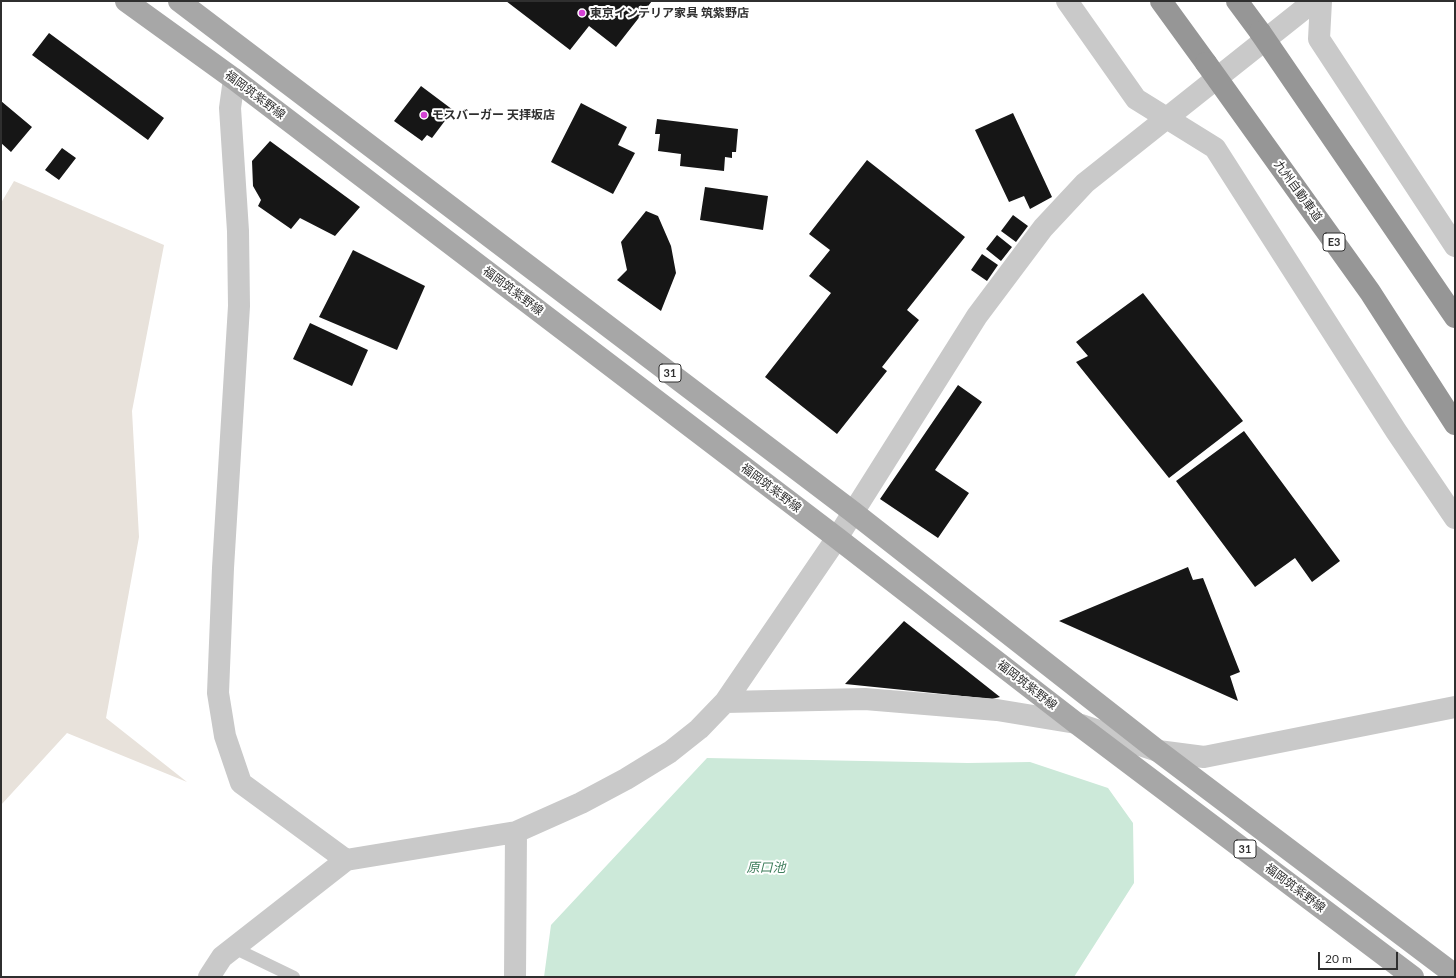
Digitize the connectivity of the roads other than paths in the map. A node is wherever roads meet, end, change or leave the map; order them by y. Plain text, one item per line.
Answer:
1 (126, 1) edge
2 (179, 1) edge
3 (1067, 1) edge
4 (1161, 1) edge
5 (1237, 1) edge
6 (1314, 1) edge
7 (1321, 1) edge
8 (234, 79) junction
9 (1166, 118) junction
10 (1455, 246) edge
11 (1455, 317) edge
12 (1455, 424) edge
13 (853, 512) junction
14 (1455, 518) edge
15 (837, 538) junction
16 (725, 702) junction
17 (1455, 707) edge
18 (1076, 723) junction
19 (1158, 751) junction
20 (516, 832) junction
21 (346, 860) junction
22 (234, 948) junction
23 (1455, 975) edge
24 (209, 977) edge
25 (294, 977) edge
26 (515, 977) edge
27 (1413, 977) edge

1 - 8 main road, 福岡筑紫野線 / 31
2 - 13 main road, 31
3 - 9 street
4 - 12 highway, 九州自動車道 / E3, bridge
5 - 11 highway, bridge
6 - 9 street
7 - 10 street
8 - 15 main road, 福岡筑紫野線 / 31
8 - 21 street
9 - 13 street
9 - 14 street
13 - 15 street
13 - 19 main road, 31
15 - 16 street
15 - 18 main road, 福岡筑紫野線 / 31
16 - 18 street
16 - 20 street
17 - 19 street
18 - 19 street
18 - 27 main road, 福岡筑紫野線 / 31
19 - 23 main road, 31
20 - 21 street
20 - 26 street
21 - 22 street
22 - 24 street
22 - 25 lane

